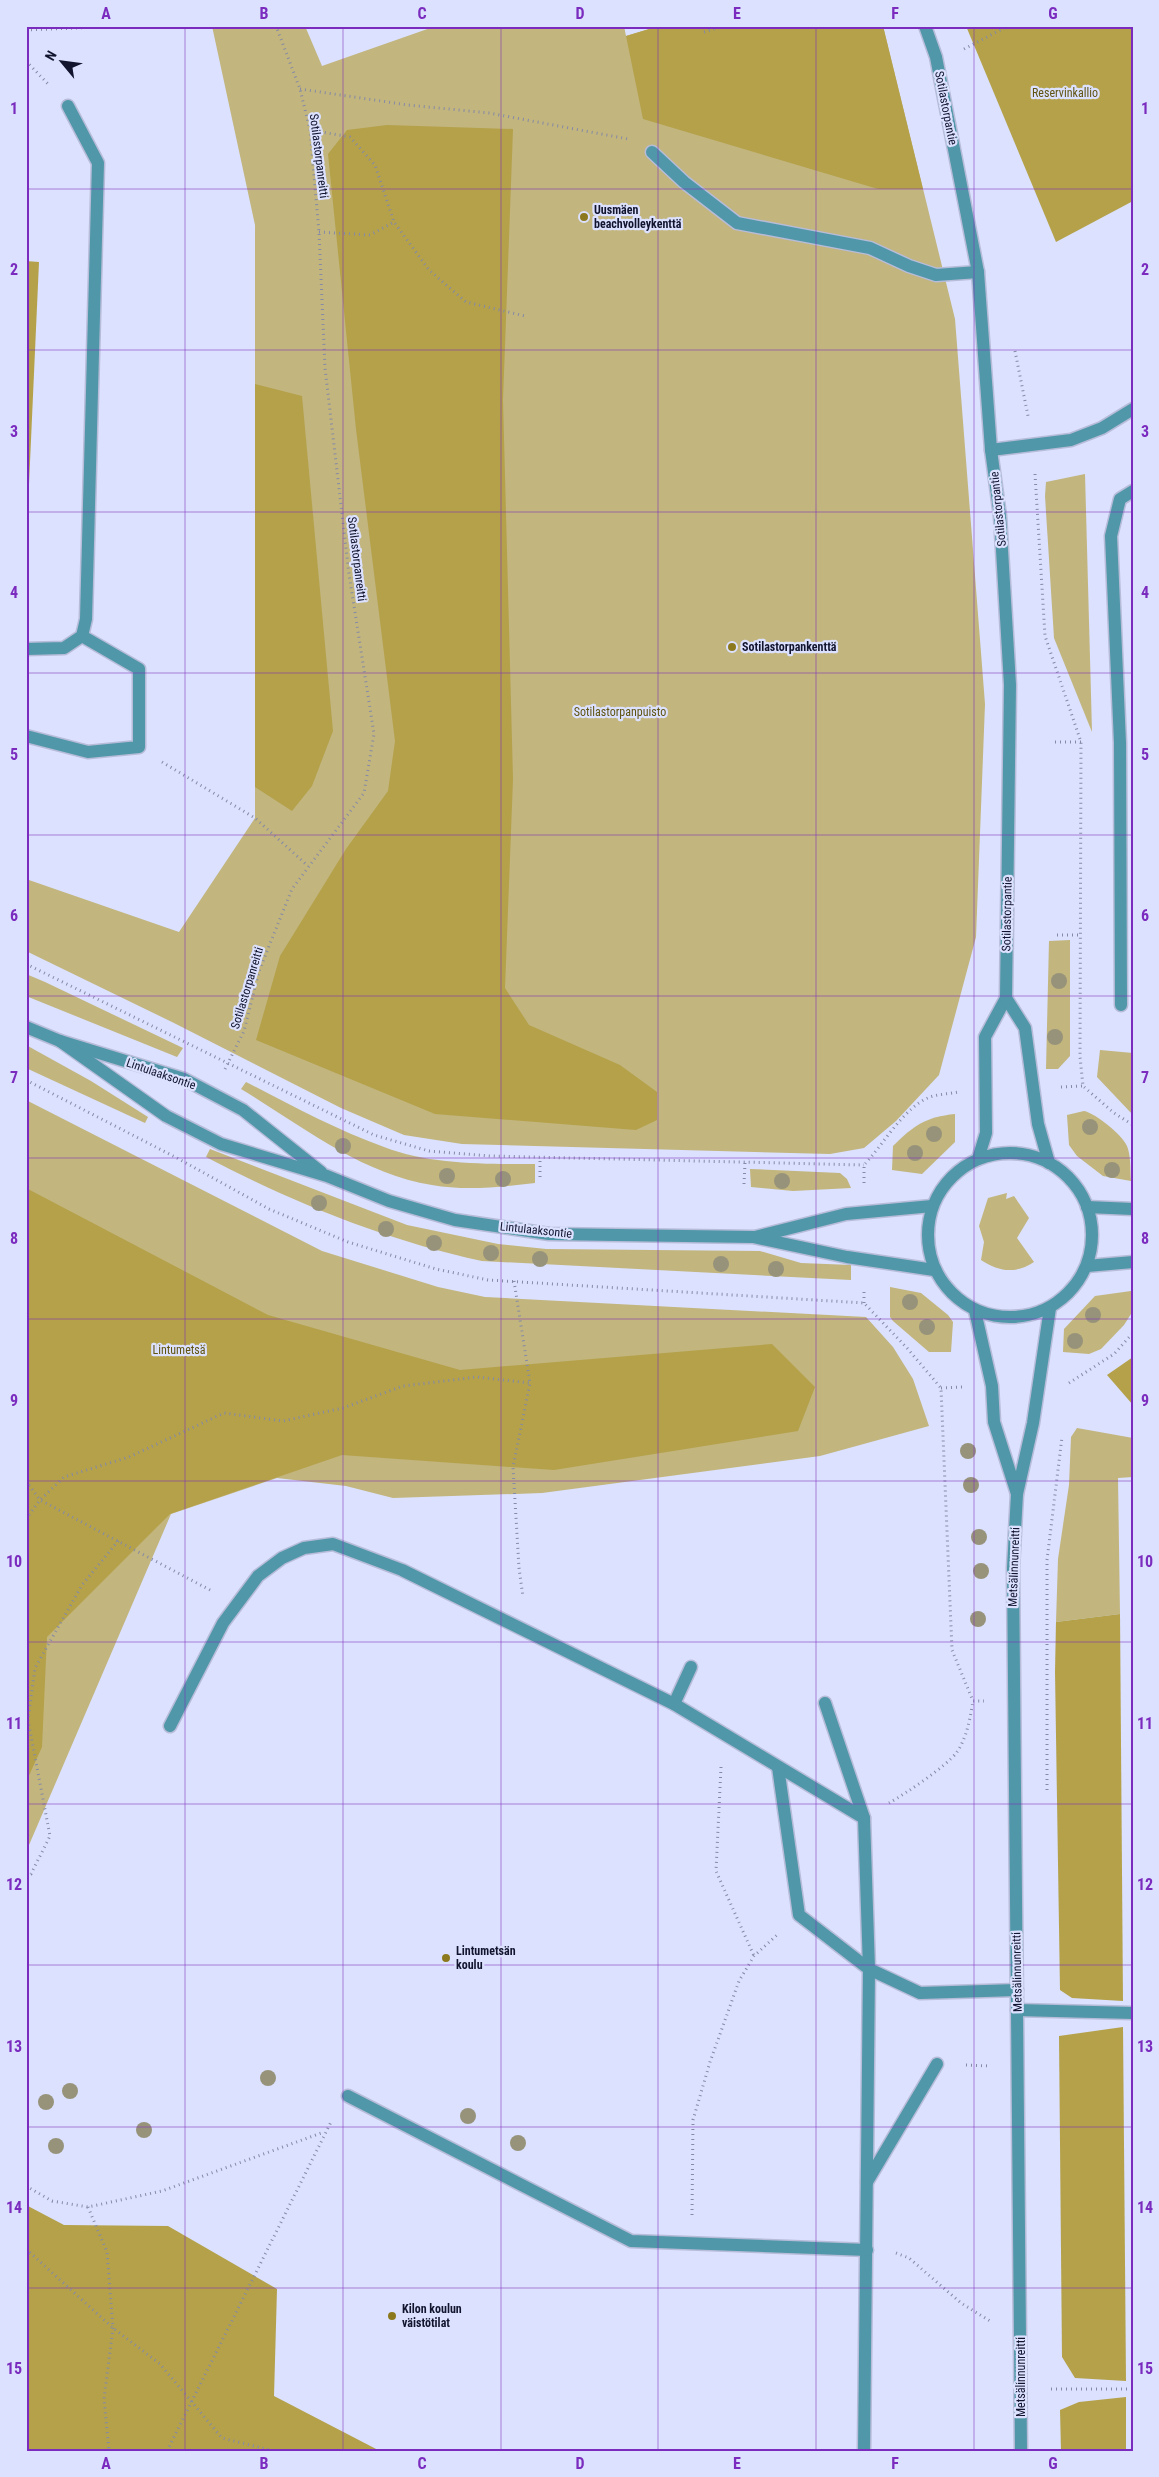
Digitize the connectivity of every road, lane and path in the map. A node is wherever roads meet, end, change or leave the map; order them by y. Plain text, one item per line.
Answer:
1 (127, 26) edge
2 (276, 26) edge
3 (724, 26) edge
4 (925, 26) edge
5 (1008, 26) edge
6 (26, 30) edge
7 (704, 32) dead end
8 (959, 51) dead end
9 (300, 89) junction
10 (68, 106) dead end
11 (310, 130) junction
12 (652, 152) joint
13 (394, 222) junction
14 (319, 232) junction
15 (978, 272) junction
16 (525, 316) dead end
17 (1015, 349) dead end
18 (1133, 409) edge
19 (1033, 445) junction
20 (991, 450) junction
21 (1133, 491) edge
22 (82, 636) junction
23 (26, 649) edge
24 (26, 736) edge
25 (1055, 742) dead end
26 (1082, 742) junction
27 (1126, 743) edge
28 (139, 747) junction
29 (308, 866) junction
30 (1057, 935) dead end
31 (1081, 935) junction
32 (26, 964) edge
33 (1006, 998) junction
34 (1121, 1005) dead end
35 (26, 1027) edge
36 (60, 1041) junction
37 (228, 1062) junction
38 (956, 1092) dead end
39 (1133, 1124) edge
40 (540, 1158) junction
41 (978, 1159) junction
42 (745, 1163) junction
43 (1049, 1163) junction
44 (327, 1176) junction
45 (540, 1177) dead end
46 (744, 1184) dead end
47 (932, 1206) junction
48 (1087, 1207) junction
49 (1133, 1209) edge
50 (753, 1237) junction
51 (1133, 1262) edge
52 (1087, 1266) junction
53 (934, 1270) junction
54 (514, 1281) dead end
55 (864, 1303) dead end
56 (1050, 1308) junction
57 (975, 1311) junction
58 (1133, 1333) edge
59 (530, 1383) junction
60 (1069, 1389) dead end
61 (1063, 1434) dead end
62 (26, 1481) edge
63 (1017, 1494) junction
64 (40, 1500) junction
65 (26, 1518) edge
66 (119, 1540) junction
67 (237, 1605) junction
68 (528, 1632) junction
69 (691, 1667) dead end
70 (973, 1701) junction
71 (1012, 1701) junction
72 (674, 1704) junction
73 (825, 1704) dead end
74 (170, 1726) dead end
75 (723, 1734) junction
76 (778, 1767) junction
77 (1047, 1795) dead end
78 (864, 1818) junction
79 (26, 1876) edge
80 (799, 1915) junction
81 (754, 1956) junction
82 (869, 1969) junction
83 (1017, 1990) junction
84 (1017, 2010) junction
85 (1133, 2013) edge
86 (936, 2064) dead end
87 (348, 2096) joint
88 (325, 2132) junction
89 (866, 2184) junction
90 (26, 2186) edge
91 (88, 2207) junction
92 (692, 2243) junction
93 (26, 2249) edge
94 (867, 2250) junction
95 (113, 2328) junction
96 (1021, 2340) junction
97 (1051, 2380) dead end
98 (1133, 2389) edge
99 (192, 2400) junction
100 (26, 2448) edge
101 (31, 2451) edge
102 (109, 2451) edge
103 (167, 2451) edge
104 (274, 2451) edge
105 (864, 2451) edge
106 (1021, 2451) edge

1 - 6 path
2 - 9 path, Sotilastorpanreitti
3 - 7 path
4 - 15 street, Sotilastorpantie
5 - 8 path
9 - 11 path, Sotilastorpanreitti
9 - 12 path
10 - 22 street
11 - 13 path
11 - 14 path, Sotilastorpanreitti
12 - 15 street
13 - 14 path
13 - 16 path
14 - 29 path, Sotilastorpanreitti
15 - 20 street, Sotilastorpantie
17 - 19 path
18 - 19 street
19 - 20 street
19 - 26 path
20 - 33 street, Sotilastorpantie
21 - 27 street
22 - 23 street
22 - 28 street
24 - 28 street
25 - 26 path
26 - 31 path
27 - 34 street
28 - 29 path
29 - 37 path, Sotilastorpanreitti
30 - 31 path
31 - 39 path
32 - 37 path
33 - 41 street, Sotilastorpantie
33 - 43 street
35 - 36 street, Lintulaaksontie
36 - 44 street, Lintulaaksontie
36 - 44 street, Lintulaaksontie
37 - 40 path
38 - 42 path
40 - 42 path
40 - 45 path
41 - 43 street
41 - 47 street
42 - 46 path
43 - 48 street
44 - 50 street, Lintulaaksontie
47 - 50 street, Lintulaaksontie
47 - 53 street
48 - 49 street
48 - 52 street
50 - 53 street, Lintulaaksontie
51 - 52 street
52 - 56 street
53 - 57 street
54 - 59 path
55 - 70 path
56 - 57 street
56 - 63 street, Metsälinnunreitti
57 - 63 street, Metsälinnunreitti
58 - 60 path
59 - 64 path
59 - 68 path
61 - 77 path
62 - 64 path
63 - 71 street, Metsälinnunreitti
64 - 65 path
64 - 66 path
66 - 67 path
66 - 79 path
67 - 68 street
67 - 74 street
68 - 72 street
69 - 72 street
70 - 71 path
70 - 78 path
71 - 83 street, Metsälinnunreitti
72 - 75 street
73 - 78 street
75 - 76 street
75 - 81 path
76 - 78 street
76 - 80 street
78 - 82 street
80 - 81 path
80 - 82 street
81 - 92 path
82 - 83 street
82 - 89 street
83 - 84 street, Metsälinnunreitti
84 - 85 street
84 - 96 street, Metsälinnunreitti
86 - 89 street
87 - 88 path
87 - 92 street
88 - 91 path
88 - 99 path
89 - 94 street
90 - 91 path
91 - 95 path
92 - 94 street
93 - 95 path
94 - 96 path
94 - 105 street
95 - 99 path
95 - 102 path
96 - 106 street, Metsälinnunreitti
97 - 98 path
99 - 103 path
99 - 104 path
100 - 101 path

